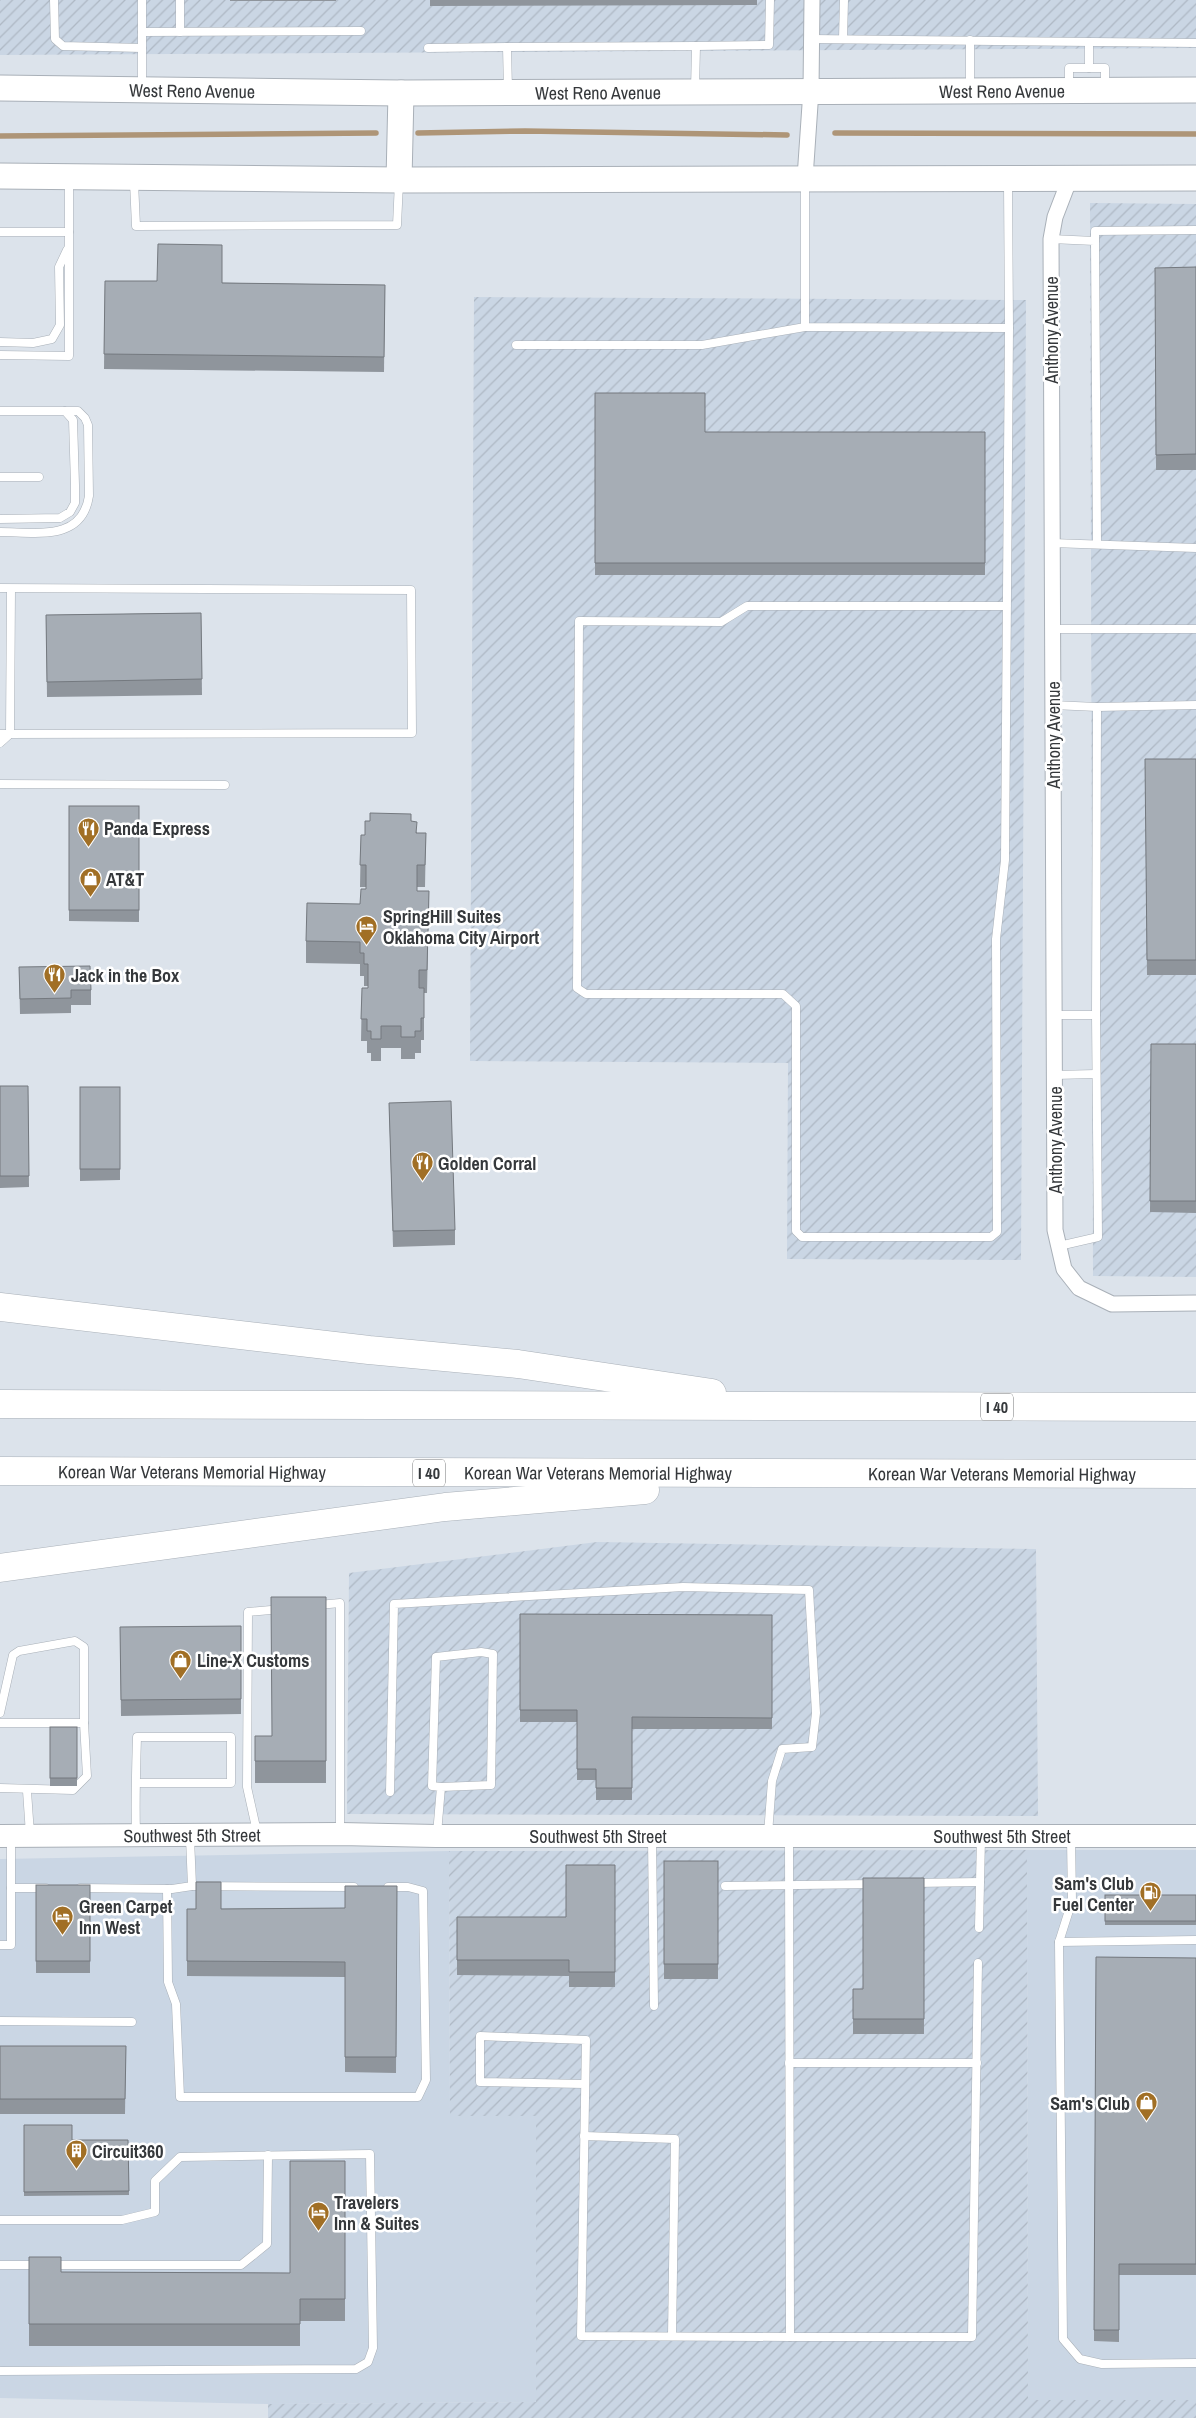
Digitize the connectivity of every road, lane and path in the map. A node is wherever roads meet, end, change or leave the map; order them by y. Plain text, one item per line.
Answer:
1 (54, 0) edge
2 (142, 0) edge
3 (180, 0) edge
4 (770, 0) edge
5 (812, 0) edge
6 (844, 0) edge
7 (361, 31) dead end
8 (142, 32) junction
9 (180, 32) junction
10 (811, 39) junction
11 (843, 39) junction
12 (970, 40) junction
13 (1089, 42) junction
14 (1196, 43) edge
15 (696, 46) junction
16 (508, 47) junction
17 (142, 48) junction
18 (428, 48) dead end
19 (1089, 68) junction
20 (0, 88) edge
21 (142, 90) junction
22 (811, 90) junction
23 (970, 90) junction
24 (1069, 90) junction
25 (1105, 90) junction
26 (1196, 90) edge
27 (695, 91) junction
28 (508, 92) junction
29 (401, 93) junction
30 (0, 176) edge
31 (69, 177) junction
32 (134, 177) junction
33 (805, 178) junction
34 (1008, 178) junction
35 (1070, 178) junction
36 (1196, 178) edge
37 (399, 180) junction
38 (1196, 230) edge
39 (0, 232) edge
40 (69, 232) junction
41 (1051, 239) junction
42 (1095, 241) junction
43 (68, 248) junction
44 (805, 327) junction
45 (1008, 328) junction
46 (0, 342) edge
47 (516, 345) dead end
48 (0, 355) edge
49 (0, 411) edge
50 (65, 411) junction
51 (0, 477) edge
52 (39, 477) dead end
53 (0, 519) edge
54 (0, 532) edge
55 (1052, 543) junction
56 (1097, 543) junction
57 (1196, 548) edge
58 (0, 588) edge
59 (10, 588) junction
60 (1006, 606) junction
61 (1053, 629) junction
62 (1196, 629) edge
63 (1053, 705) junction
64 (1196, 705) edge
65 (1097, 707) junction
66 (0, 734) edge
67 (10, 734) junction
68 (0, 743) edge
69 (0, 784) edge
70 (225, 785) dead end
71 (1054, 1015) junction
72 (1096, 1015) junction
73 (1096, 1074) junction
74 (1054, 1075) junction
75 (1059, 1246) junction
76 (1196, 1303) edge
77 (0, 1307) edge
78 (0, 1404) edge
79 (798, 1407) junction
80 (1196, 1408) edge
81 (0, 1471) edge
82 (1196, 1474) edge
83 (858, 1475) junction
84 (0, 1568) edge
85 (313, 1606) edge
86 (294, 1608) edge
87 (0, 1712) edge
88 (0, 1723) edge
89 (84, 1723) junction
90 (136, 1783) junction
91 (440, 1787) junction
92 (0, 1788) edge
93 (27, 1791) junction
94 (390, 1792) dead end
95 (340, 1834) junction
96 (136, 1835) junction
97 (258, 1835) junction
98 (14, 1836) edge
99 (190, 1836) junction
100 (436, 1836) junction
101 (652, 1836) junction
102 (779, 1836) junction
103 (980, 1836) junction
104 (1070, 1836) junction
105 (1196, 1836) edge
106 (980, 1882) junction
107 (904, 1883) edge
108 (884, 1884) edge
109 (789, 1885) junction
110 (192, 1886) junction
111 (724, 1886) dead end
112 (359, 1887) edge
113 (378, 1887) edge
114 (11, 1888) junction
115 (50, 1888) edge
116 (70, 1888) edge
117 (167, 1889) junction
118 (979, 1928) dead end
119 (1196, 1940) edge
120 (1059, 1942) junction
121 (0, 1945) edge
122 (978, 1964) dead end
123 (654, 2006) dead end
124 (0, 2020) edge
125 (132, 2022) dead end
126 (790, 2063) junction
127 (977, 2063) junction
128 (584, 2084) junction
129 (584, 2136) junction
130 (268, 2155) junction
131 (0, 2220) edge
132 (0, 2264) edge
133 (672, 2336) junction
134 (790, 2337) junction
135 (1196, 2363) edge
136 (0, 2371) edge

1 - 17 lane
2 - 8 lane
3 - 9 lane
4 - 15 lane
5 - 10 street
6 - 11 lane
7 - 9 lane
8 - 9 lane
8 - 17 lane
10 - 11 lane
10 - 22 street
11 - 12 lane
12 - 13 lane
12 - 23 lane
13 - 14 lane
13 - 19 lane
15 - 16 lane
15 - 27 lane
16 - 18 lane
16 - 28 lane
17 - 21 lane
19 - 24 lane
19 - 25 lane
20 - 21 main road, West Reno Avenue
21 - 29 main road, West Reno Avenue
22 - 23 main road, West Reno Avenue
22 - 27 main road, West Reno Avenue
22 - 33 street
23 - 24 main road, West Reno Avenue
24 - 25 main road, West Reno Avenue
25 - 26 main road, West Reno Avenue
27 - 28 main road, West Reno Avenue
28 - 29 main road, West Reno Avenue
29 - 37 main road
30 - 31 main road
31 - 32 main road
31 - 40 lane
32 - 37 main road
32 - 37 lane
33 - 34 main road
33 - 37 main road
33 - 44 lane
34 - 35 main road
34 - 45 lane
35 - 36 main road
35 - 41 street, Anthony Avenue
38 - 42 lane
39 - 40 lane
40 - 43 lane
41 - 42 lane
41 - 55 street, Anthony Avenue
42 - 56 lane
43 - 46 lane
43 - 48 lane
44 - 45 lane
44 - 47 lane
45 - 60 lane
49 - 50 lane
50 - 53 lane
50 - 54 lane
51 - 52 lane
55 - 56 lane
55 - 61 street, Anthony Avenue
56 - 57 lane
58 - 59 lane
59 - 67 lane
59 - 67 lane
60 - 60 lane
61 - 62 lane
61 - 63 street, Anthony Avenue
63 - 65 lane
63 - 71 street, Anthony Avenue
64 - 65 lane
65 - 72 lane
66 - 67 lane
67 - 68 lane
69 - 70 lane
71 - 72 lane
71 - 74 street, Anthony Avenue
72 - 73 lane
73 - 74 lane
73 - 75 lane
74 - 75 street, Anthony Avenue
75 - 76 street, Anthony Avenue
77 - 79 highway
78 - 79 highway, I 40
79 - 80 highway, I 40
81 - 83 highway, Korean War Veterans Memorial Highway / I 40
82 - 83 highway, Korean War Veterans Memorial Highway / I 40
83 - 84 highway
85 - 95 lane
86 - 97 lane
87 - 89 lane
88 - 89 lane
89 - 93 lane
90 - 90 lane
90 - 96 lane
91 - 91 lane
91 - 100 lane
92 - 93 lane
93 - 98 lane
94 - 102 lane
95 - 97 street, Southwest 5th Street
95 - 100 street, Southwest 5th Street
96 - 98 street, Southwest 5th Street
96 - 99 street, Southwest 5th Street
97 - 99 street, Southwest 5th Street
98 - 114 lane
99 - 110 lane
100 - 101 street, Southwest 5th Street
101 - 102 street, Southwest 5th Street
101 - 123 lane
102 - 103 street, Southwest 5th Street
102 - 109 lane
103 - 104 street, Southwest 5th Street
103 - 106 lane
104 - 105 street, Southwest 5th Street
104 - 120 lane
106 - 107 lane
106 - 118 lane
108 - 109 lane
109 - 111 lane
109 - 126 lane
110 - 112 lane
110 - 117 lane
113 - 117 lane
114 - 115 lane
114 - 121 lane
116 - 117 lane
119 - 120 lane
120 - 135 lane
122 - 127 lane
124 - 125 lane
126 - 127 lane
126 - 134 lane
127 - 134 lane
128 - 128 lane
128 - 129 lane
129 - 133 lane
129 - 133 lane
130 - 131 lane
130 - 132 lane
130 - 136 lane
133 - 134 lane

